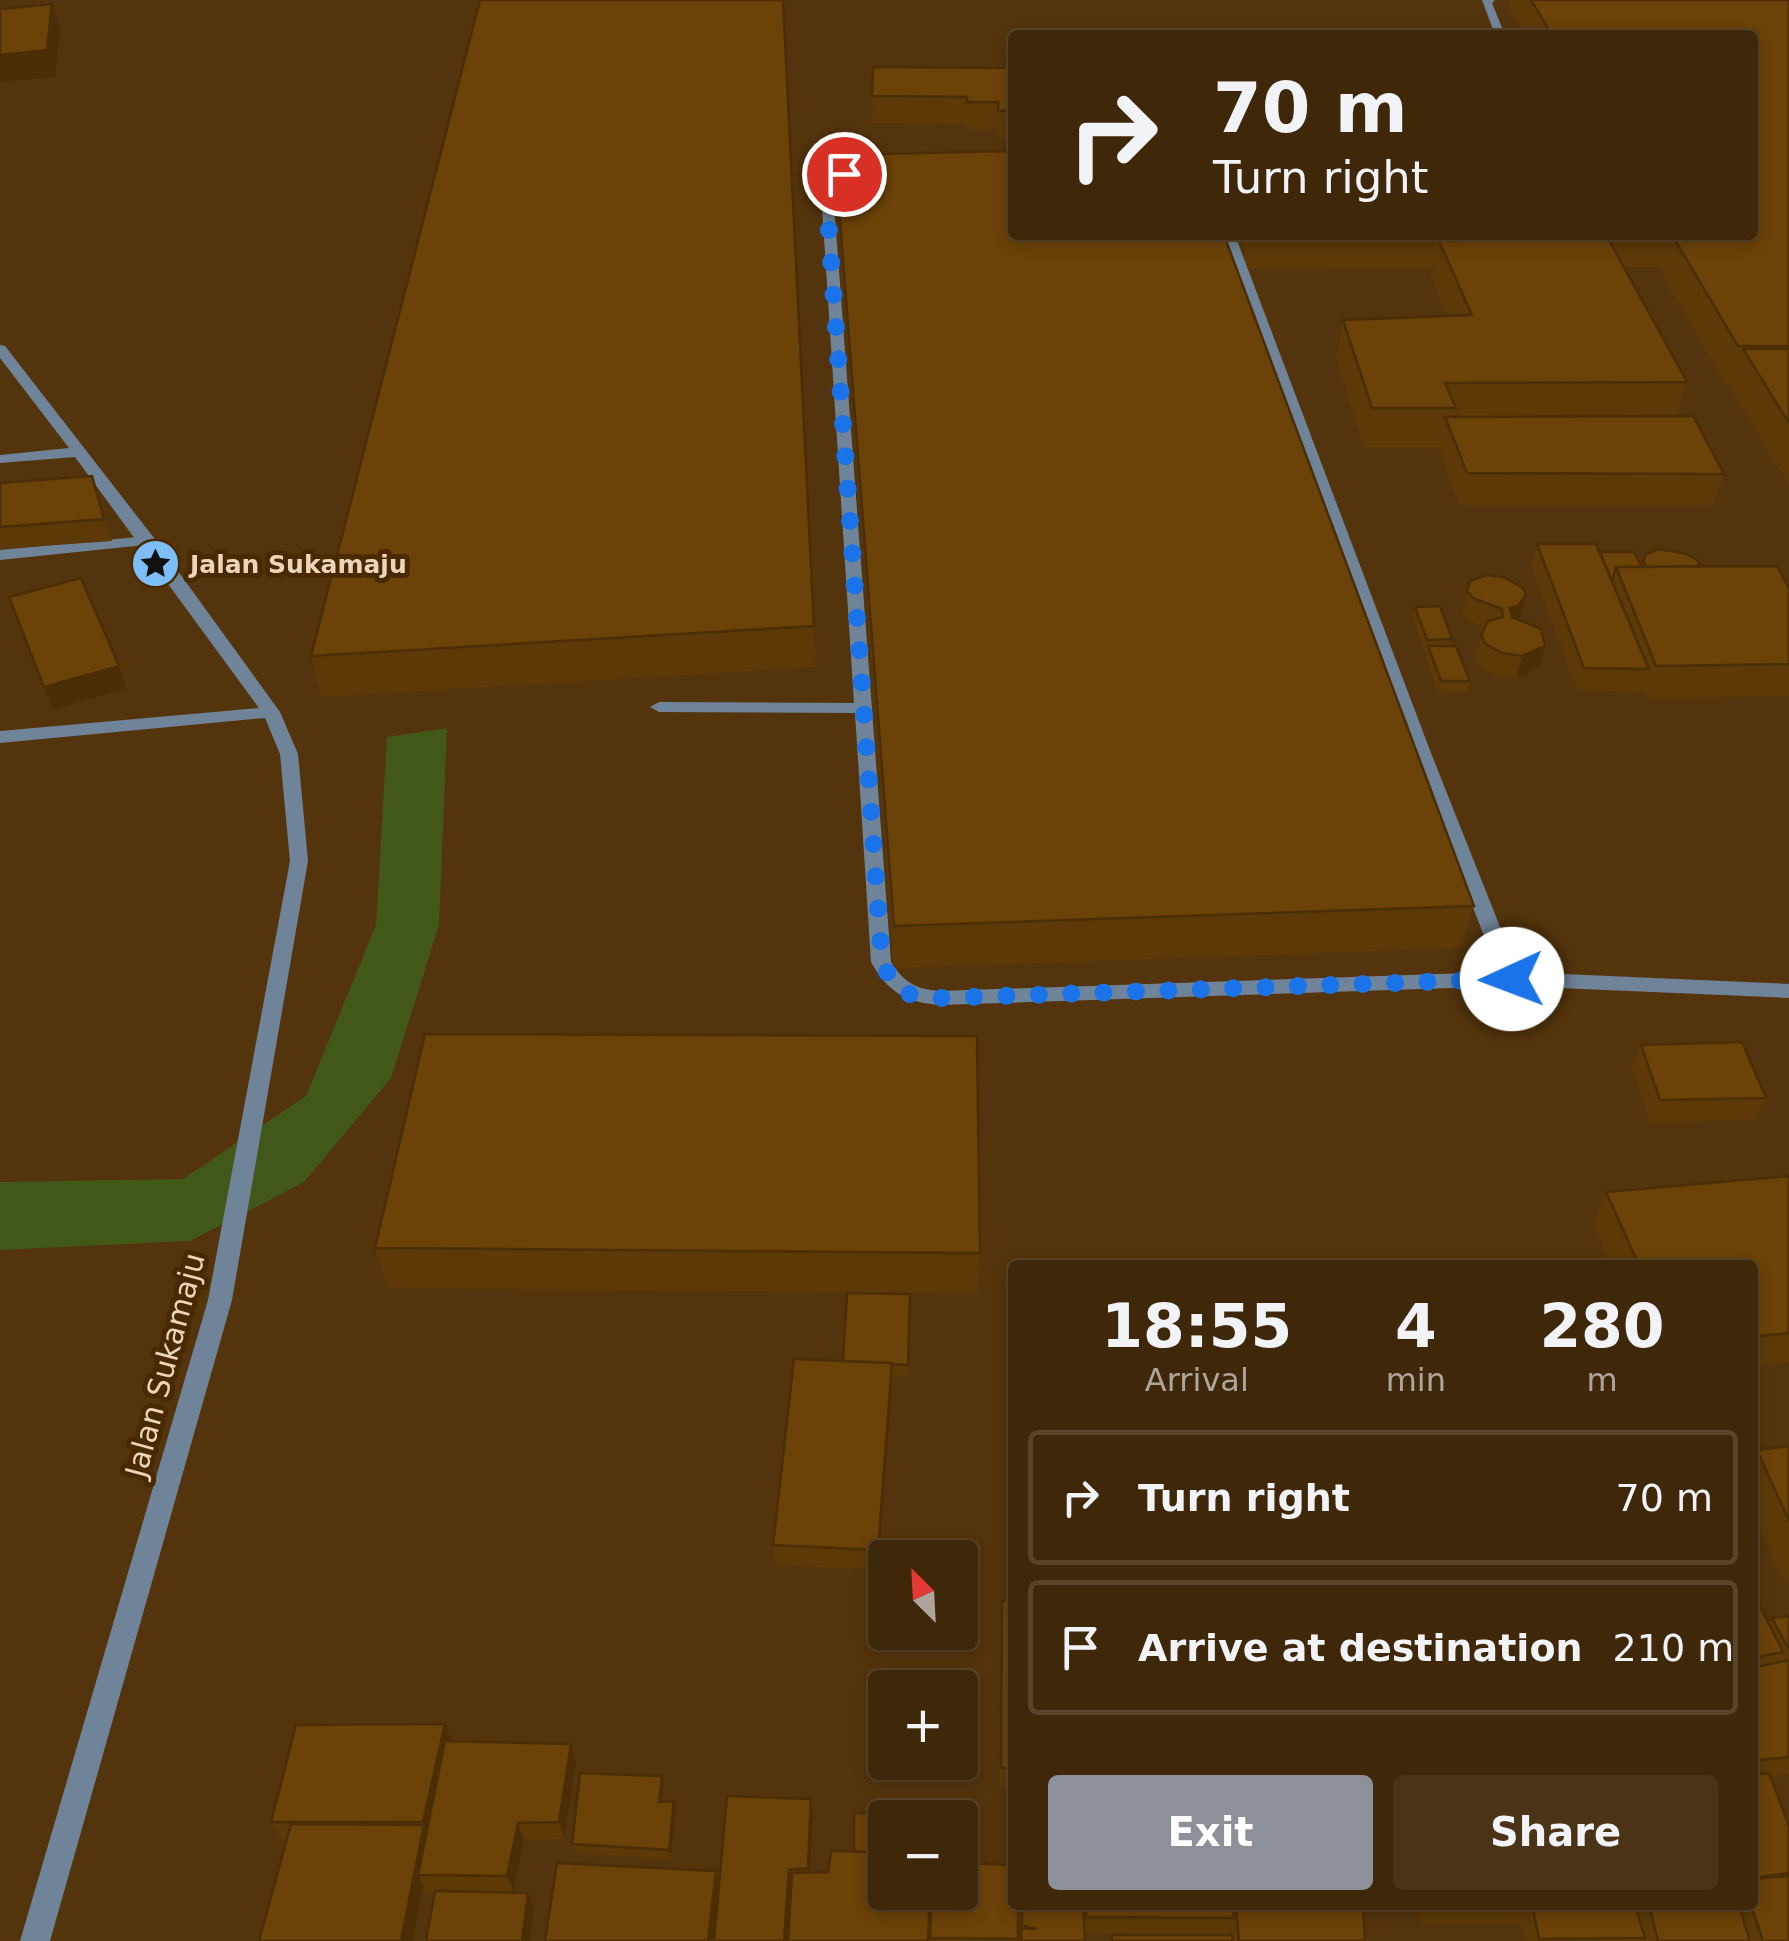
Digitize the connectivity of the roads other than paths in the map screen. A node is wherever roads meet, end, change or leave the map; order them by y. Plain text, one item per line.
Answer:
1 (1490, 0) edge
2 (1498, 30) edge
3 (880, 170) edge
4 (1231, 240) edge
5 (0, 349) edge
6 (76, 452) junction
7 (0, 458) edge
8 (148, 541) junction
9 (0, 555) edge
10 (660, 708) dead end
11 (863, 708) junction
12 (271, 712) junction
13 (0, 737) edge
14 (1512, 979) junction
15 (1789, 992) edge
16 (36, 1941) edge

1 - 2 street
3 - 11 street
4 - 14 street
5 - 6 street, Jalan Sukamaju
6 - 7 street
6 - 8 street, Jalan Sukamaju
8 - 9 street
8 - 12 street, Jalan Sukamaju
10 - 11 street
11 - 14 street
12 - 13 street
12 - 16 street, Jalan Sukamaju
14 - 15 street

